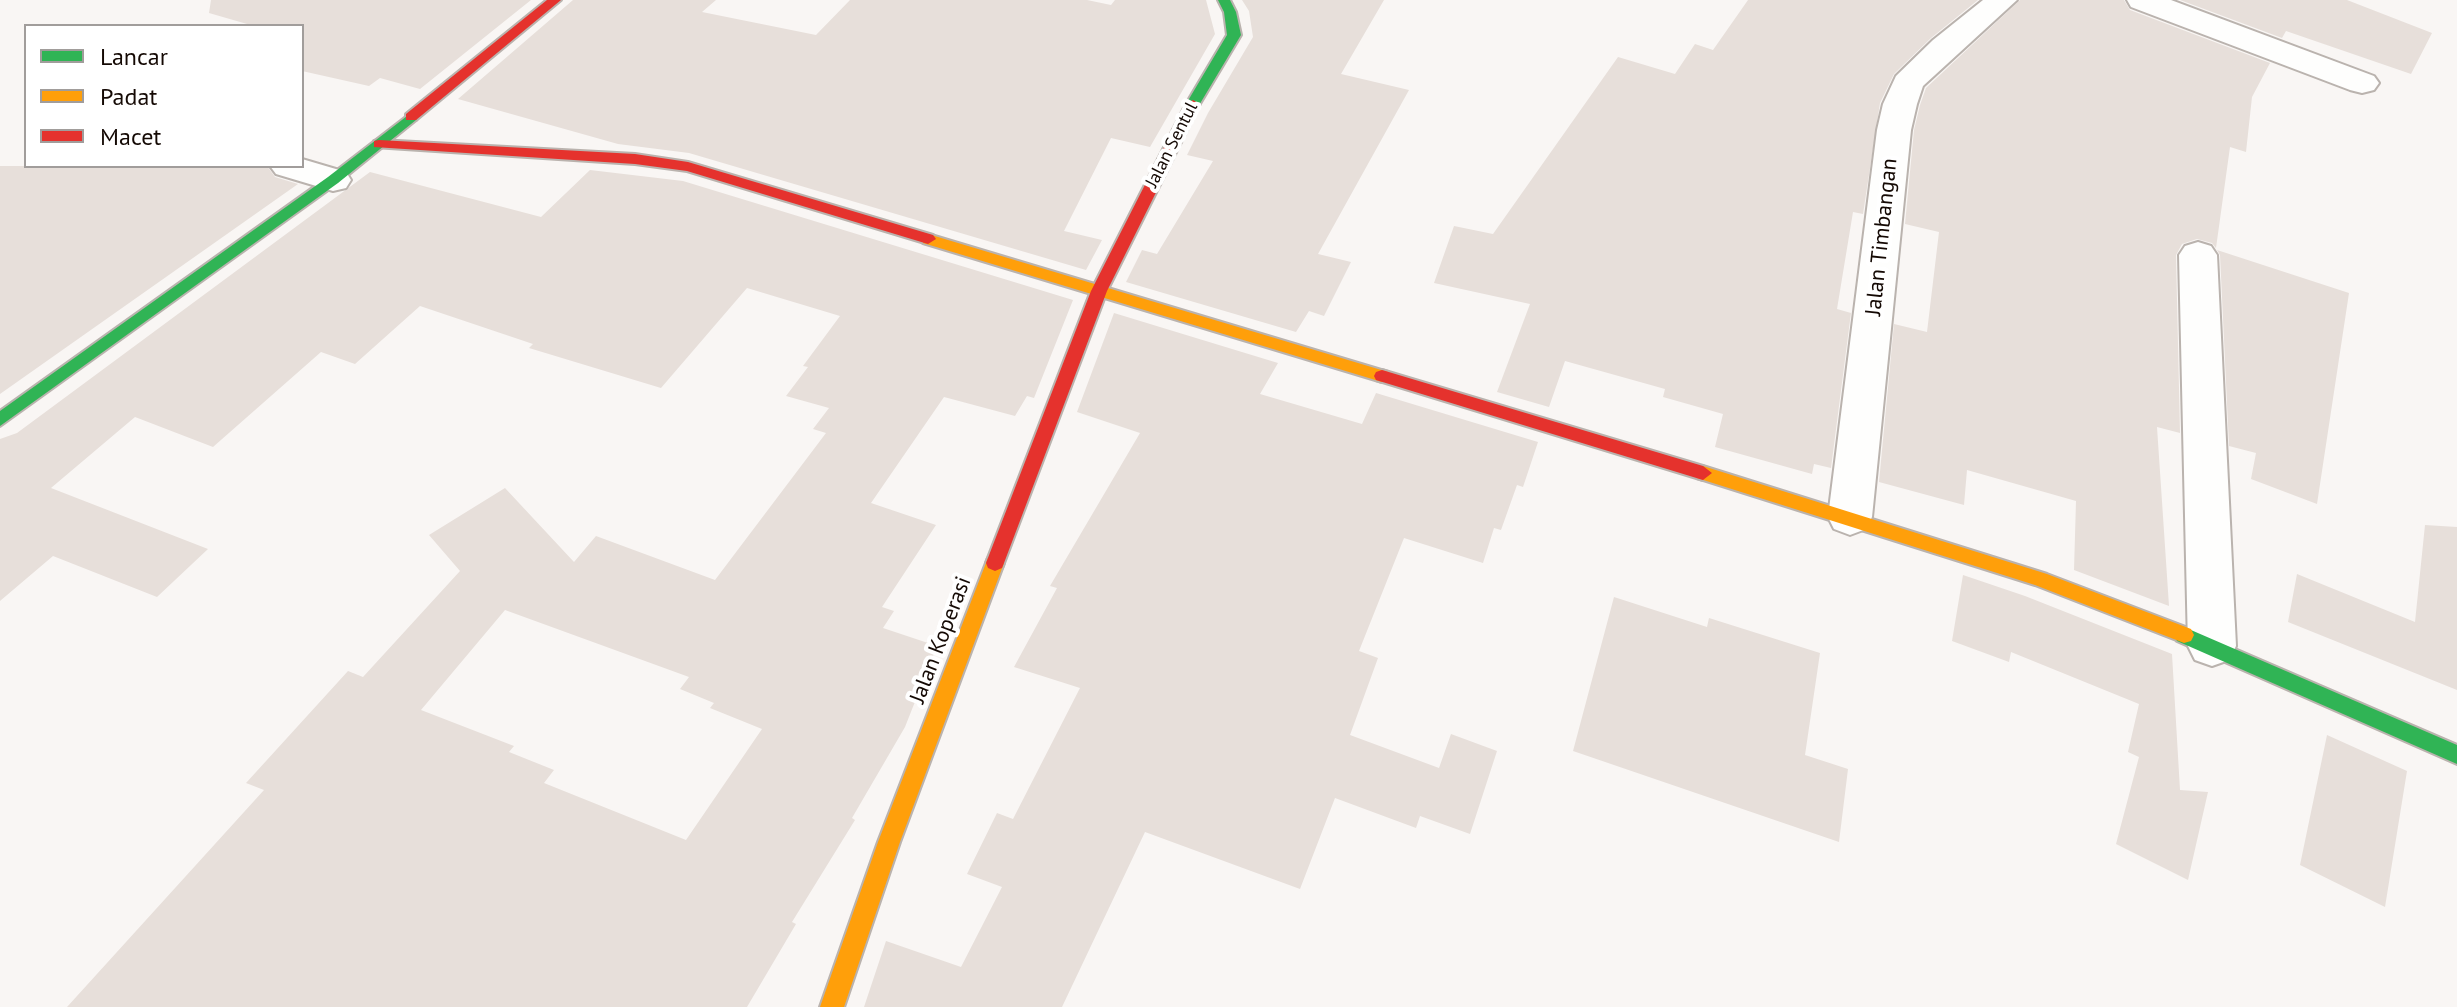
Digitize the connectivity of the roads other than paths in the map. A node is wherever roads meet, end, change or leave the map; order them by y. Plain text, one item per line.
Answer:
1 (555, 0) edge
2 (1224, 0) edge
3 (2002, 0) edge
4 (2142, 0) edge
5 (2362, 83) dead end
6 (379, 144) junction
7 (294, 168) edge
8 (333, 180) junction
9 (2198, 255) dead end
10 (1099, 291) junction
11 (0, 420) edge
12 (1850, 517) junction
13 (2212, 646) junction
14 (2457, 755) edge
15 (832, 1007) edge

1 - 6 street
2 - 10 street, Jalan Sentul
3 - 12 street, Jalan Timbangan
4 - 5 street
6 - 8 street
6 - 10 street
7 - 8 street
8 - 11 street
9 - 13 street
10 - 12 street
10 - 15 street, Jalan Koperasi
12 - 13 street
13 - 14 street

